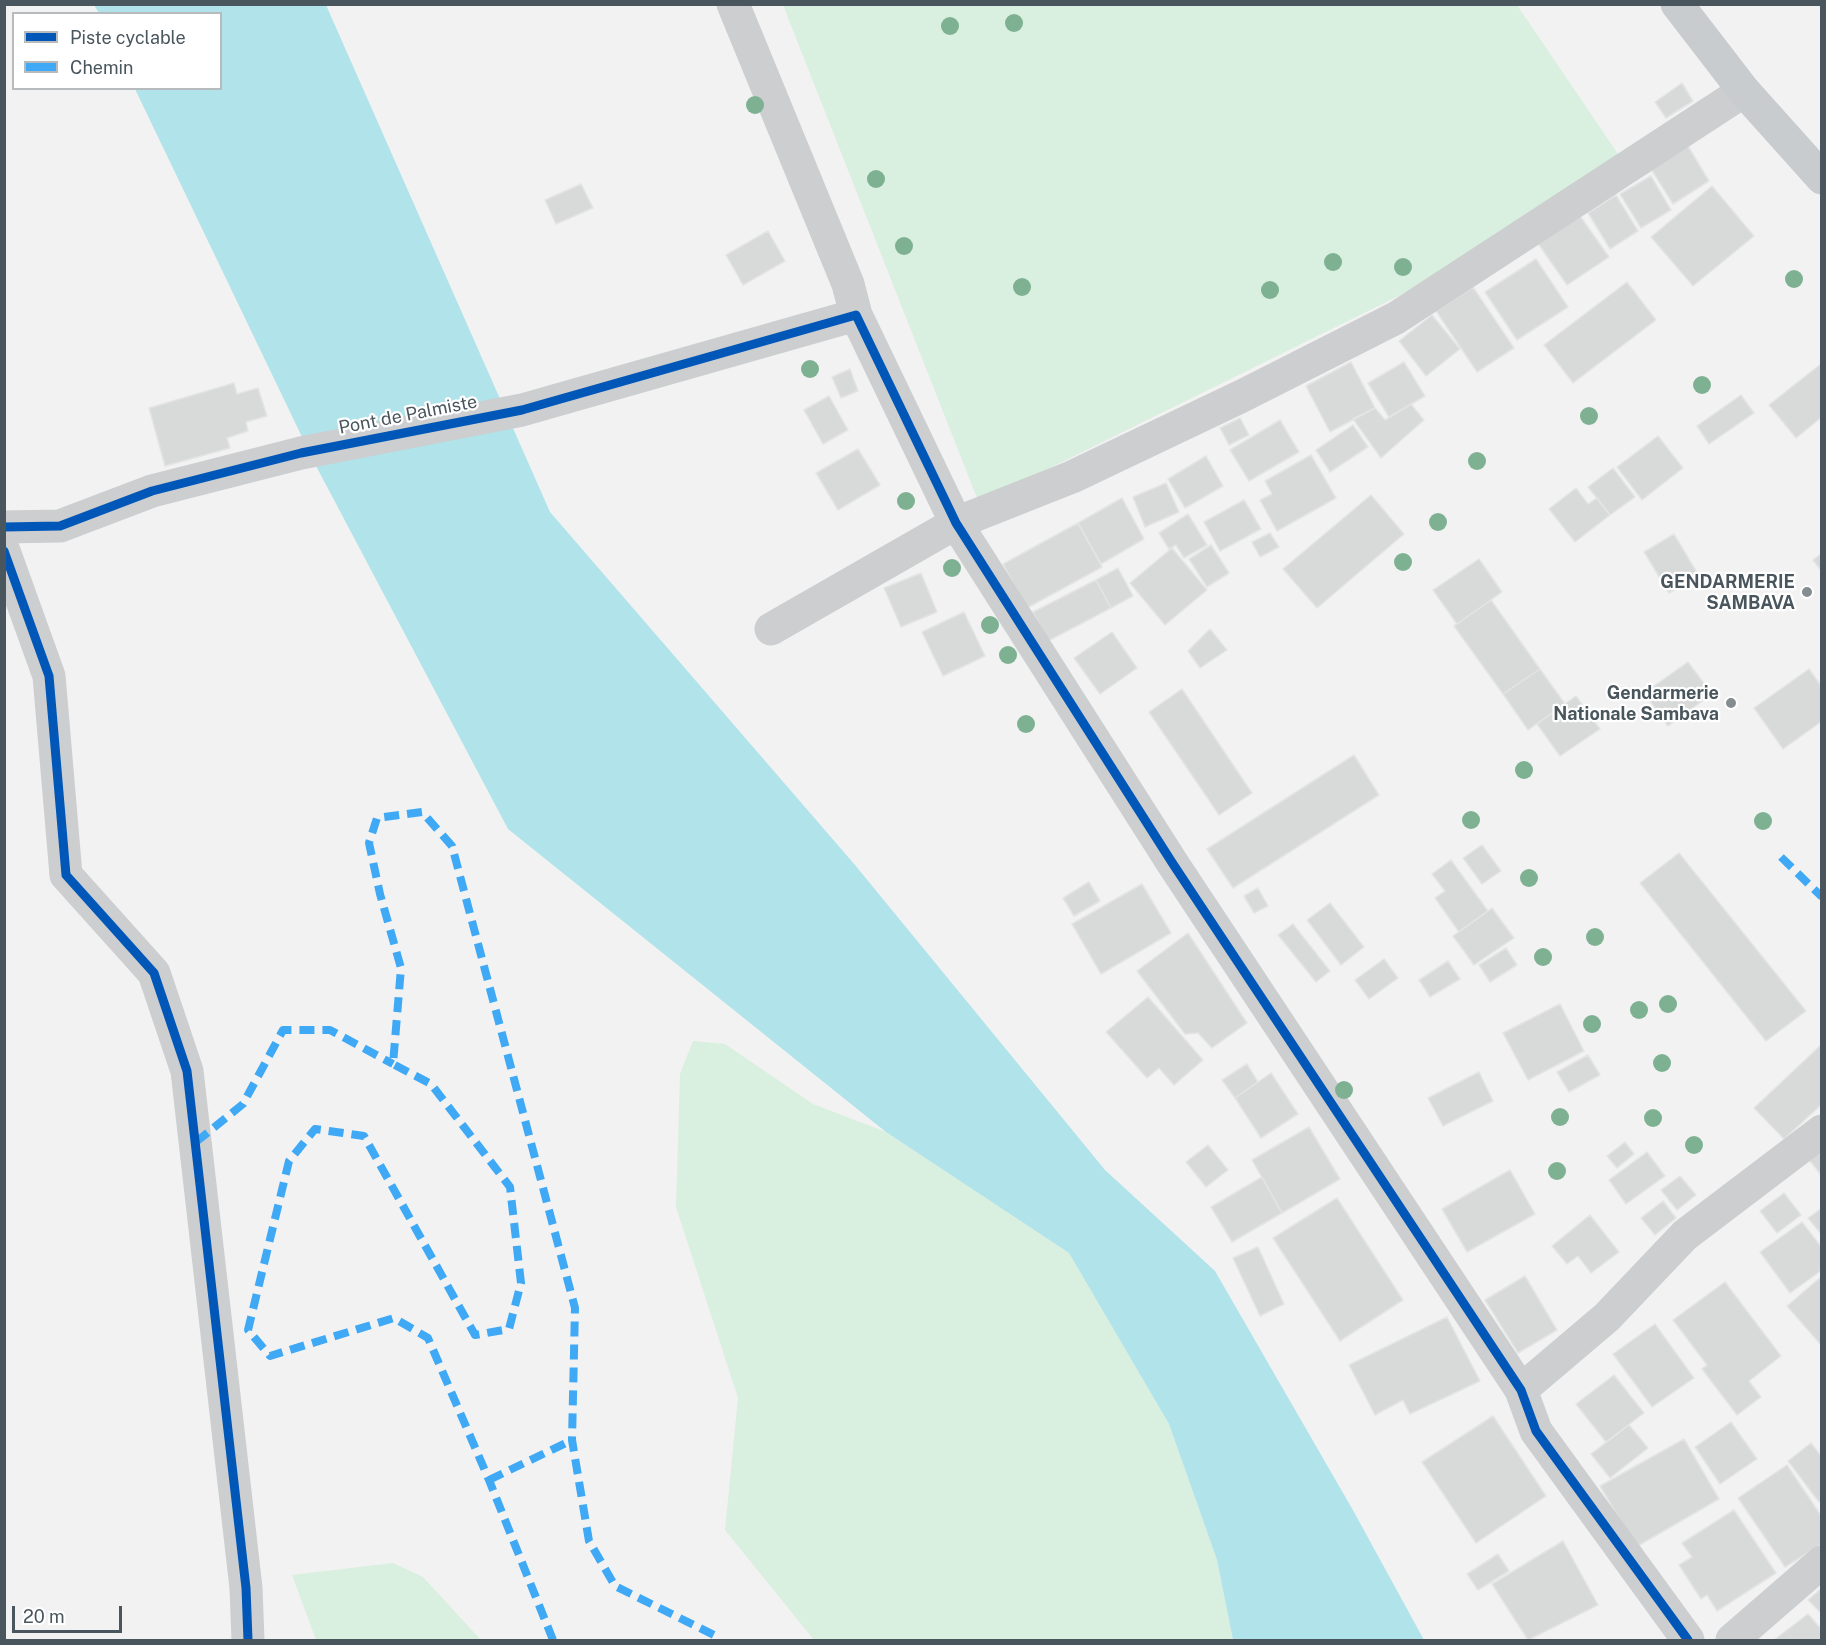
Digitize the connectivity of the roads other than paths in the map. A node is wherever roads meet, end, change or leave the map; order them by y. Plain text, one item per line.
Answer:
1 (733, 4) edge
2 (1677, 4) edge
3 (1744, 91) junction
4 (1821, 178) edge
5 (856, 315) junction
6 (956, 523) junction
7 (4, 528) edge
8 (4, 551) edge
9 (771, 629) dead end
10 (1821, 1131) edge
11 (1521, 1390) junction
12 (1821, 1562) edge
13 (248, 1641) edge
14 (1688, 1641) edge
15 (1732, 1641) edge

1 - 5 street
2 - 3 main road
3 - 4 main road
3 - 6 street
5 - 6 street
5 - 7 street, Pont de Palmiste
6 - 9 street
6 - 11 street
8 - 13 street
10 - 11 street
11 - 14 street
12 - 15 street

